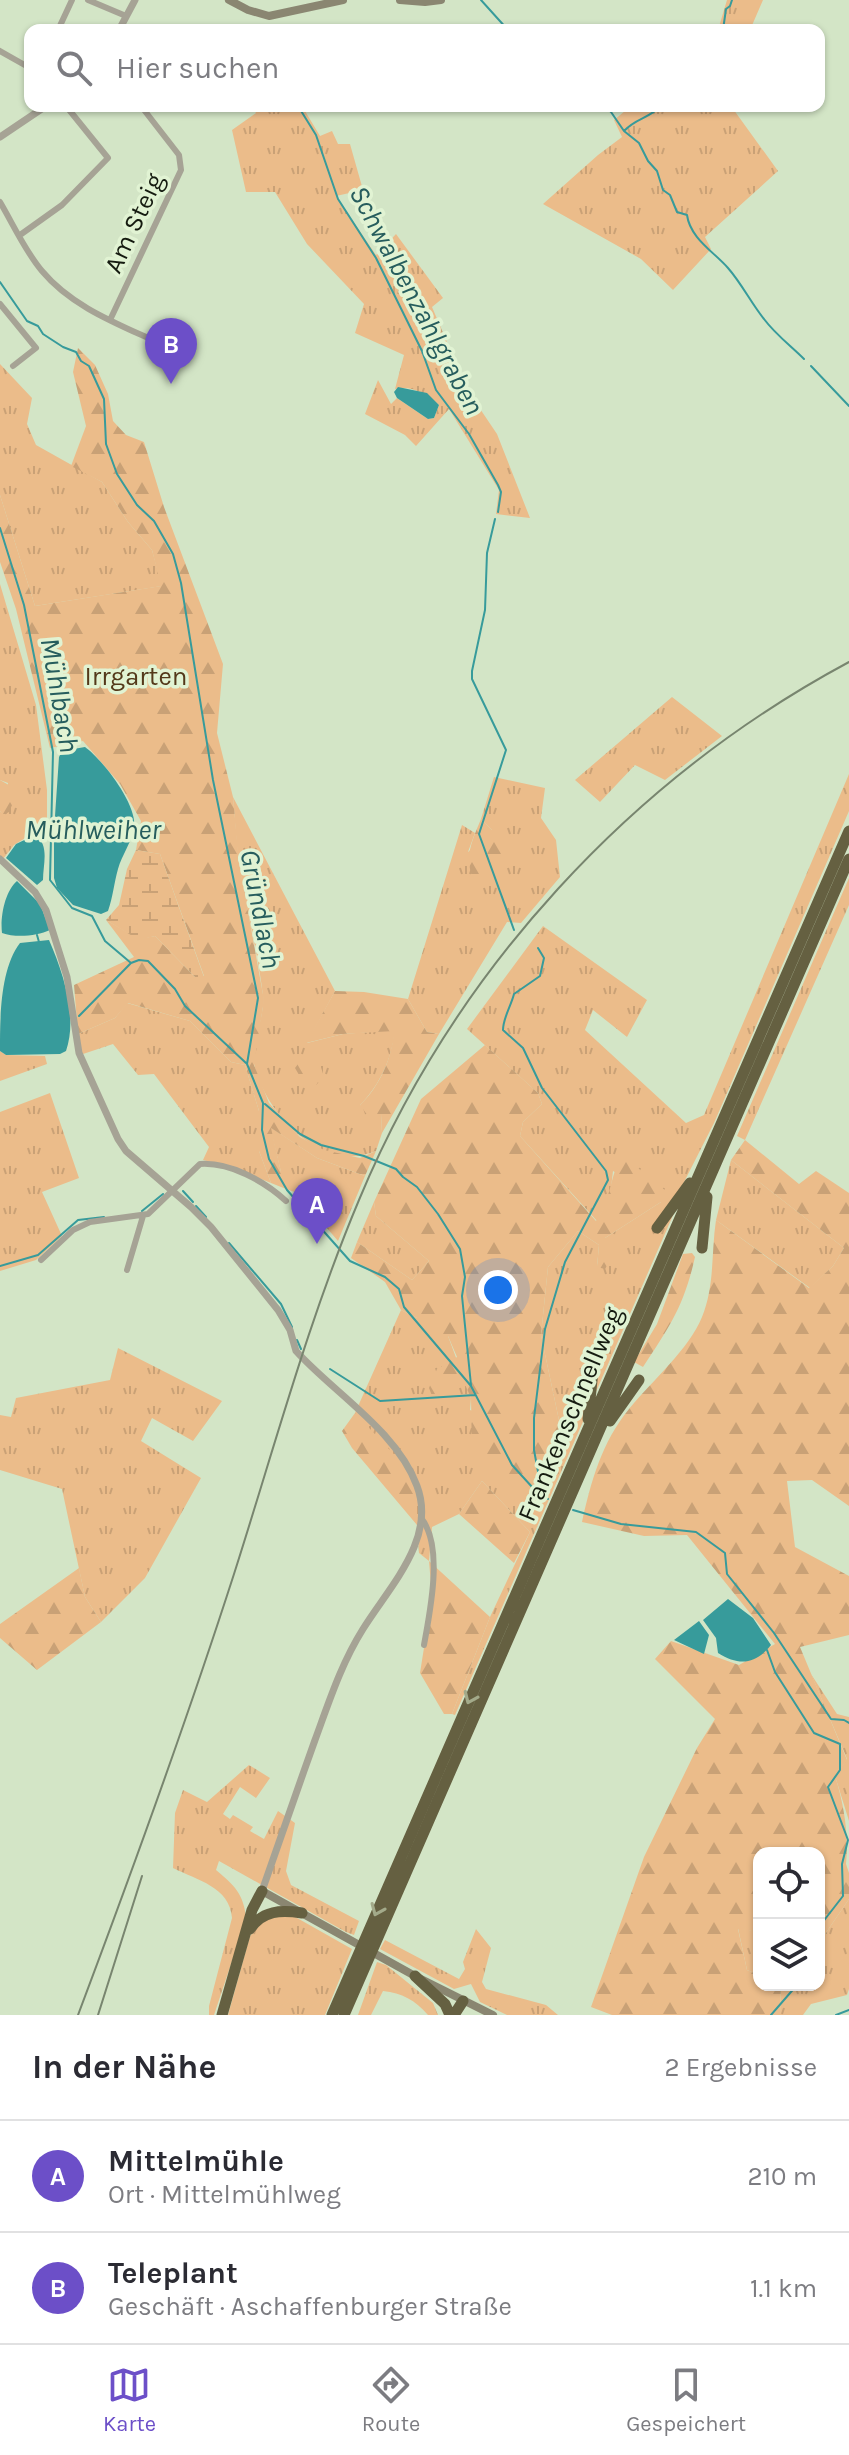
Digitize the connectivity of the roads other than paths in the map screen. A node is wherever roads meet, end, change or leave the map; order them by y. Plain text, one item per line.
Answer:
1 (72, 0) edge
2 (88, 0) edge
3 (135, 0) edge
4 (229, 0) edge
5 (343, 0) edge
6 (400, 0) edge
7 (441, 0) edge
8 (126, 16) junction
9 (61, 24) edge
10 (122, 24) edge
11 (0, 51) edge
12 (24, 65) edge
13 (37, 112) edge
14 (71, 112) edge
15 (146, 112) edge
16 (0, 137) edge
17 (0, 202) edge
18 (20, 235) junction
19 (0, 304) edge
20 (110, 320) junction
21 (159, 343) dead end
22 (13, 366) dead end
23 (849, 831) edge
24 (0, 859) edge
25 (849, 859) edge
26 (710, 1164) junction
27 (173, 1192) junction
28 (286, 1201) dead end
29 (143, 1216) junction
30 (657, 1228) dead end
31 (702, 1248) dead end
32 (41, 1260) dead end
33 (127, 1270) dead end
34 (594, 1361) dead end
35 (639, 1380) dead end
36 (588, 1444) junction
37 (421, 1518) junction
38 (424, 1645) dead end
39 (264, 1891) junction
40 (302, 1913) junction
41 (257, 1919) junction
42 (246, 1936) junction
43 (415, 1976) junction
44 (465, 2001) junction
45 (222, 2015) edge
46 (335, 2015) edge
47 (452, 2015) edge
48 (463, 2015) edge
49 (493, 2015) edge

1 - 9 street
2 - 8 street
3 - 8 street
4 - 5 main road
6 - 7 main road
8 - 10 street
11 - 12 street
13 - 16 street
14 - 18 street
15 - 20 street, Am Steig
17 - 18 street
18 - 20 street
19 - 22 street
20 - 21 street
23 - 26 highway, Frankenschnellweg
24 - 27 street
25 - 26 highway, Frankenschnellweg
26 - 30 highway
26 - 31 highway
26 - 36 highway, Frankenschnellweg
27 - 28 street
27 - 29 street
27 - 37 street
29 - 32 street
29 - 33 street
34 - 36 highway
35 - 36 highway
36 - 46 highway, Frankenschnellweg
37 - 38 street
37 - 39 street
39 - 40 main road
39 - 41 highway
39 - 42 highway
40 - 41 highway
40 - 43 main road
41 - 42 highway
42 - 45 highway
43 - 44 main road
43 - 47 highway
44 - 47 highway
44 - 48 highway
44 - 49 main road

